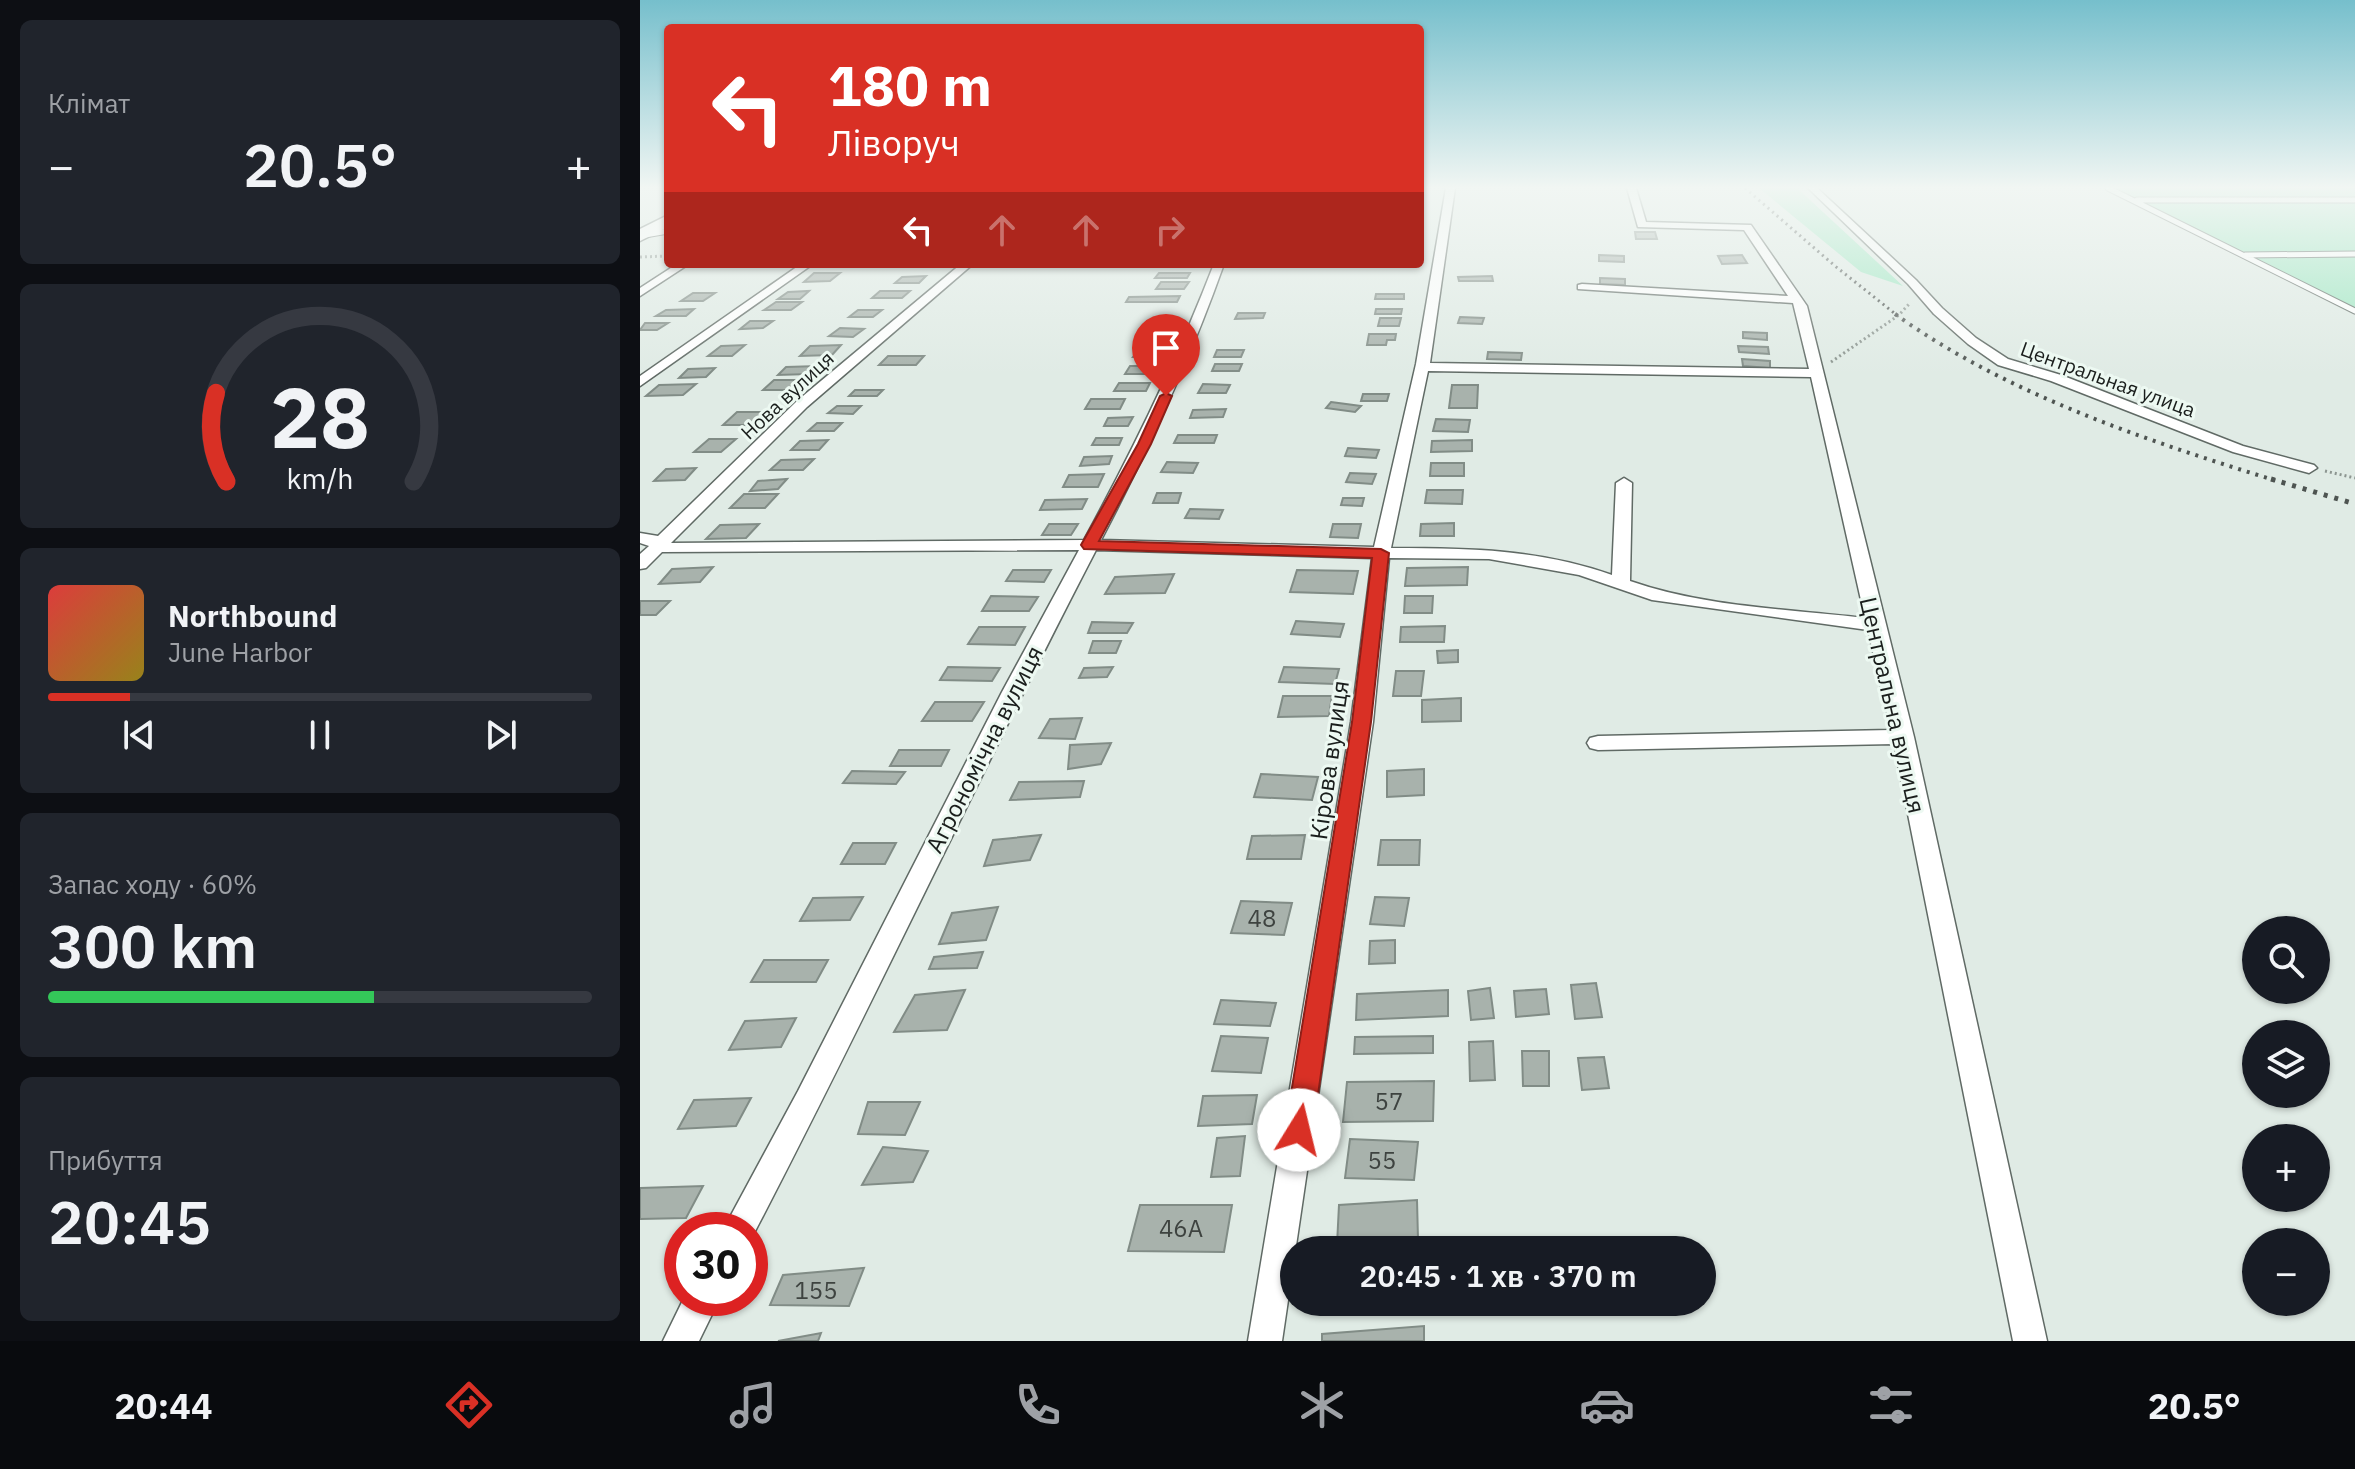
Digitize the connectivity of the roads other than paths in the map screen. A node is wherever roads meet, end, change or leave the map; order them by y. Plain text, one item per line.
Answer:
1 (1441, 251) edge
2 (1763, 251) edge
3 (1878, 251) edge
4 (2234, 251) edge
5 (2355, 254) edge
6 (2243, 255) junction
7 (678, 268) edge
8 (802, 268) edge
9 (963, 268) edge
10 (1218, 268) edge
11 (1582, 287) dead end
12 (640, 293) edge
13 (1795, 300) junction
14 (2355, 311) edge
15 (1423, 367) junction
16 (1817, 373) junction
17 (640, 382) edge
18 (2309, 468) road end
19 (1624, 483) dead end
20 (640, 538) edge
21 (1089, 545) junction
22 (659, 547) junction
23 (1381, 553) junction
24 (640, 564) edge
25 (1621, 585) junction
26 (1874, 625) junction
27 (1903, 737) junction
28 (1598, 743) dead end
29 (749, 1212) edge
30 (693, 1316) edge
31 (680, 1341) edge
32 (1265, 1341) edge
33 (2030, 1341) edge

1 - 15 street, Кірова вулиця
2 - 13 street, Центральна вулиця
3 - 18 street, Центральная улица
4 - 6 lane
5 - 6 lane
6 - 14 lane
7 - 12 street
8 - 17 street
9 - 22 street, Нова вулиця
10 - 21 street, Агрономічна вулиця
11 - 13 street
13 - 16 street, Центральна вулиця
15 - 16 street
15 - 23 street, Кірова вулиця
16 - 26 street, Центральна вулиця
19 - 25 street
20 - 22 street
21 - 22 street
21 - 23 street
21 - 29 street, Агрономічна вулиця
22 - 24 street, Нова вулиця
23 - 25 street
23 - 32 street, Кірова вулиця
25 - 26 street
26 - 27 street, Центральна вулиця
27 - 28 street
27 - 33 street, Центральна вулиця
30 - 31 street

